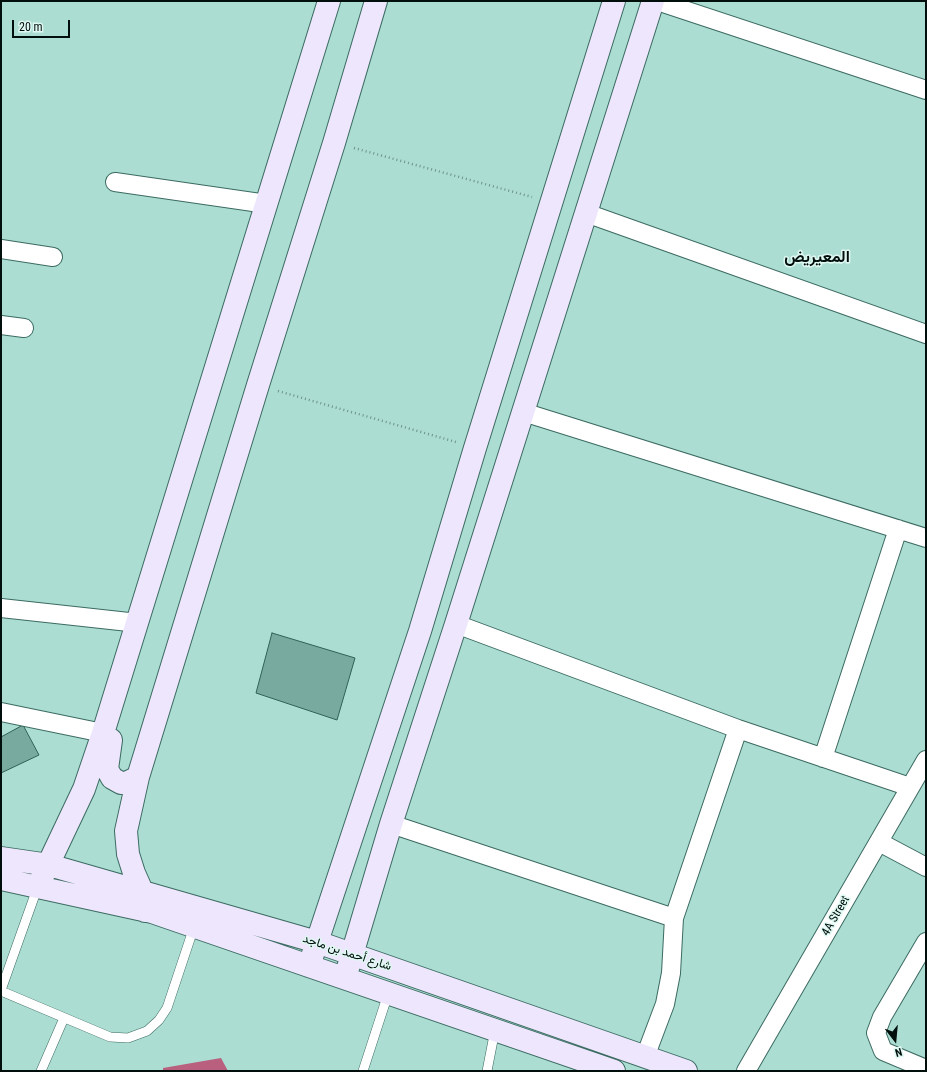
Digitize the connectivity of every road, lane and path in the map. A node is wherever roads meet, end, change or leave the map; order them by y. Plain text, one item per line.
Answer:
1 (329, 1) edge
2 (376, 1) edge
3 (614, 1) edge
4 (653, 1) edge
5 (656, 1) edge
6 (926, 90) edge
7 (334, 143) junction
8 (115, 182) dead end
9 (552, 203) junction
10 (267, 204) junction
11 (586, 213) junction
12 (1, 249) edge
13 (53, 257) dead end
14 (1, 325) edge
15 (24, 328) dead end
16 (926, 334) edge
17 (258, 385) junction
18 (523, 412) junction
19 (475, 448) junction
20 (898, 529) junction
21 (926, 538) edge
22 (1, 608) edge
23 (138, 623) junction
24 (456, 624) junction
25 (120, 678) junction
26 (1, 712) edge
27 (738, 729) junction
28 (103, 734) junction
29 (823, 758) junction
30 (926, 760) edge
31 (138, 777) junction
32 (910, 788) junction
33 (391, 824) junction
34 (879, 842) junction
35 (1, 858) edge
36 (49, 865) junction
37 (926, 867) edge
38 (1, 879) edge
39 (38, 886) junction
40 (144, 901) junction
41 (196, 917) junction
42 (674, 918) junction
43 (317, 942) junction
44 (926, 942) edge
45 (353, 954) junction
46 (309, 966) junction
47 (346, 978) junction
48 (1, 991) edge
49 (388, 994) junction
50 (64, 1018) junction
51 (495, 1030) junction
52 (646, 1057) junction
53 (582, 1065) edge
54 (926, 1069) edge
55 (40, 1071) edge
56 (362, 1071) edge
57 (487, 1071) edge
58 (614, 1071) edge
59 (686, 1071) edge
60 (746, 1071) edge

1 - 10 street
2 - 7 street
3 - 9 street
4 - 11 street
5 - 6 street
7 - 9 path
7 - 17 street
8 - 10 street
9 - 19 street
10 - 23 street
11 - 16 street
11 - 18 street
12 - 13 street
14 - 15 street
17 - 19 path
17 - 31 street
18 - 20 street
18 - 24 street
19 - 43 street
20 - 21 street
20 - 29 street
22 - 23 street
23 - 25 street
24 - 27 street
24 - 33 street
25 - 28 street
25 - 31 street
26 - 28 street
27 - 29 street
27 - 42 street
28 - 36 street
29 - 32 street
30 - 32 street, 4A Street
31 - 40 street
32 - 34 street, 4A Street
33 - 42 street
33 - 45 street
34 - 37 street
34 - 60 street, 4A Street
35 - 36 street, شارع أحمد بن ماجد
36 - 39 street
36 - 40 street, شارع أحمد بن ماجد
38 - 39 street, شارع أحمد بن ماجد
39 - 40 street, شارع أحمد بن ماجد
39 - 48 lane
40 - 41 street, شارع أحمد بن ماجد
41 - 43 street, شارع أحمد بن ماجد
41 - 46 street, شارع أحمد بن ماجد
41 - 50 lane
42 - 52 street
43 - 45 street, شارع أحمد بن ماجد
43 - 46 street
44 - 54 street
45 - 47 street
45 - 52 street, شارع أحمد بن ماجد
46 - 47 street, شارع أحمد بن ماجد
47 - 49 street, شارع أحمد بن ماجد
48 - 50 lane
49 - 51 street, شارع أحمد بن ماجد
49 - 56 lane
50 - 55 lane
51 - 53 street, شارع أحمد بن ماجد
51 - 57 lane
52 - 59 street, شارع أحمد بن ماجد
53 - 58 street, شارع أحمد بن ماجد

